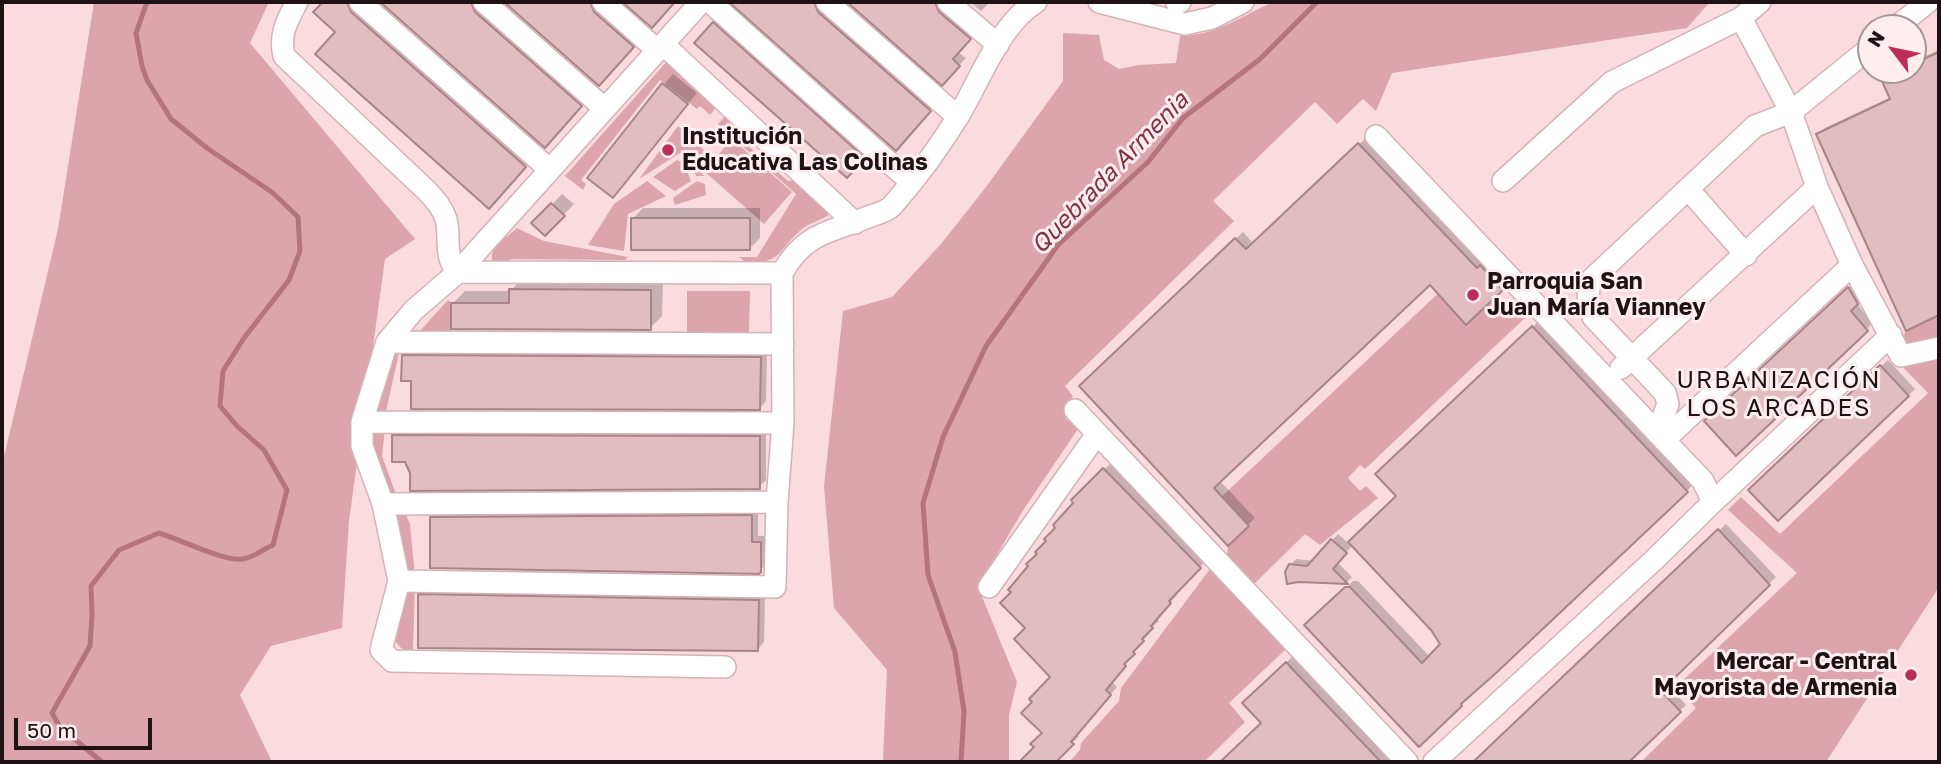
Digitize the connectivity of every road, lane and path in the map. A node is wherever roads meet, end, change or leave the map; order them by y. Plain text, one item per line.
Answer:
1 (297, 2) edge
2 (360, 2) edge
3 (484, 2) edge
4 (603, 2) edge
5 (701, 2) edge
6 (710, 2) edge
7 (827, 2) edge
8 (948, 2) edge
9 (1036, 2) edge
10 (1099, 2) edge
11 (1178, 2) edge
12 (1243, 2) edge
13 (1760, 2) edge
14 (1928, 2) edge
15 (1913, 14) edge
16 (1741, 18) junction
17 (1185, 24) junction
18 (998, 45) junction
19 (660, 47) junction
20 (1857, 58) edge
21 (604, 108) junction
22 (1791, 112) junction
23 (958, 117) junction
24 (1376, 135) dead end
25 (549, 169) junction
26 (1503, 181) dead end
27 (911, 182) junction
28 (1817, 187) junction
29 (1688, 189) junction
30 (855, 223) junction
31 (1746, 255) junction
32 (1852, 265) junction
33 (458, 272) junction
34 (782, 273) junction
35 (1891, 335) junction
36 (387, 342) junction
37 (783, 344) junction
38 (1939, 348) edge
39 (1630, 359) junction
40 (1609, 379) junction
41 (1075, 410) dead end
42 (362, 422) junction
43 (783, 423) junction
44 (1097, 434) junction
45 (1661, 436) junction
46 (777, 502) junction
47 (1713, 502) junction
48 (383, 504) junction
49 (399, 581) junction
50 (989, 587) dead end
51 (725, 667) dead end
52 (1407, 762) edge
53 (1434, 762) edge

1 - 33 street
2 - 25 street
3 - 21 street
4 - 19 street
5 - 19 street
6 - 27 street
7 - 23 street
8 - 18 street
9 - 18 street
10 - 17 street
11 - 17 street
12 - 17 street
13 - 16 street
14 - 15 street
16 - 22 street
16 - 26 street
18 - 23 street
19 - 21 street
19 - 30 street
20 - 22 street
21 - 25 street
22 - 28 street
22 - 29 street
23 - 27 street
24 - 40 street
25 - 33 street
27 - 30 street
28 - 31 street
28 - 32 street
29 - 31 street
29 - 39 street
30 - 34 street
31 - 39 street
32 - 35 street
32 - 45 street
33 - 34 street
33 - 36 street
34 - 37 street
35 - 38 street
35 - 47 street
36 - 37 street
36 - 42 street
37 - 43 street
39 - 40 street
39 - 45 street
40 - 45 street
41 - 44 street
42 - 43 street
42 - 48 street
43 - 46 street
44 - 50 street
44 - 52 street
45 - 47 street
46 - 48 street
46 - 49 street
47 - 53 street
48 - 49 street
49 - 51 street

